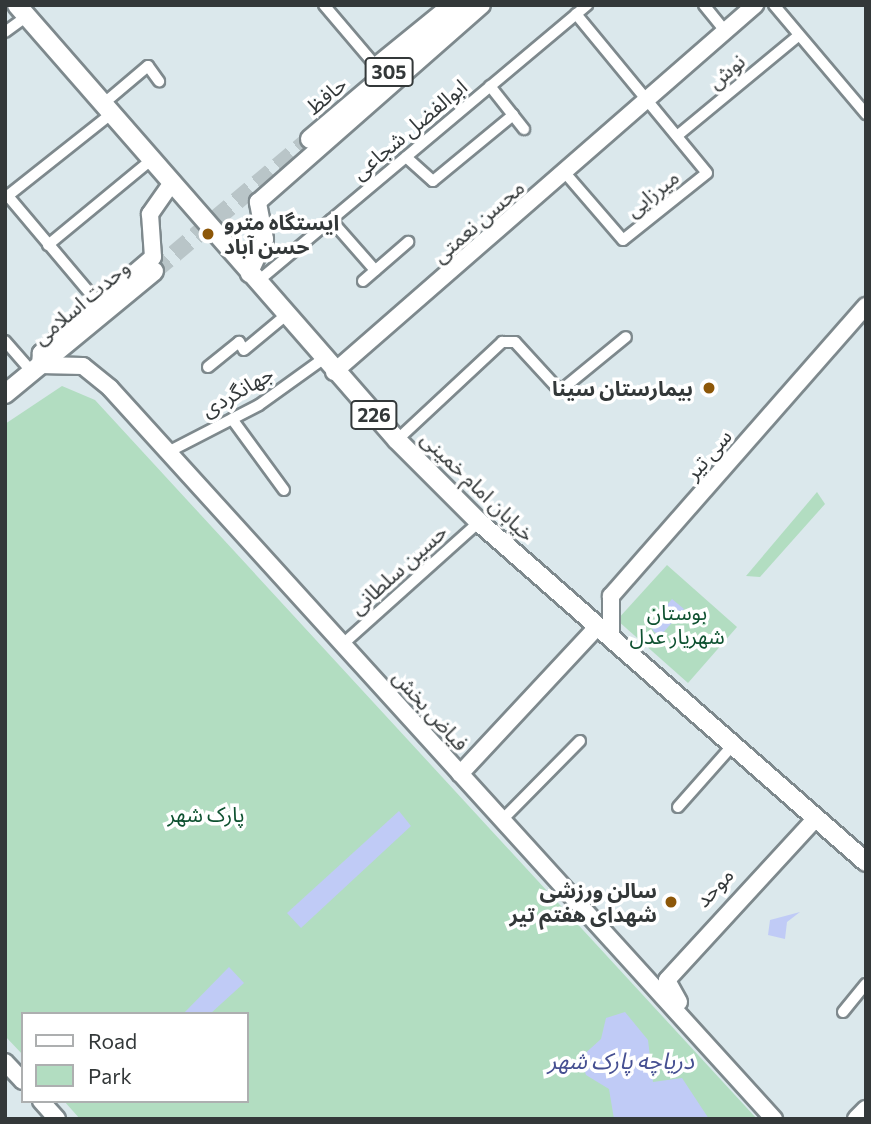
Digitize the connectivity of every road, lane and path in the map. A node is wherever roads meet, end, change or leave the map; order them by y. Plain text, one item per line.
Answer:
1 (324, 5) edge
2 (451, 5) edge
3 (468, 5) edge
4 (482, 5) edge
5 (587, 5) edge
6 (704, 5) edge
7 (755, 5) edge
8 (774, 5) edge
9 (22, 11) edge
10 (576, 14) junction
11 (5, 32) edge
12 (726, 32) junction
13 (799, 35) junction
14 (376, 66) joint
15 (159, 81) dead end
16 (490, 86) junction
17 (649, 103) junction
18 (107, 109) junction
19 (866, 114) edge
20 (513, 115) junction
21 (524, 129) dead end
22 (677, 136) junction
23 (310, 139) tunnel mouth
24 (406, 157) junction
25 (151, 160) junction
26 (566, 174) junction
27 (171, 184) junction
28 (7, 197) edge
29 (331, 220) junction
30 (408, 242) dead end
31 (48, 245) junction
32 (154, 264) junction
33 (375, 270) junction
34 (253, 278) junction
35 (363, 281) dead end
36 (98, 303) junction
37 (866, 306) edge
38 (285, 316) junction
39 (626, 337) dead end
40 (5, 341) edge
41 (328, 366) junction
42 (208, 367) dead end
43 (36, 369) junction
44 (5, 394) edge
45 (232, 419) junction
46 (397, 440) junction
47 (168, 452) junction
48 (284, 490) dead end
49 (479, 522) junction
50 (597, 626) junction
51 (611, 639) junction
52 (343, 644) junction
53 (580, 741) dead end
54 (732, 746) junction
55 (460, 774) junction
56 (678, 807) dead end
57 (813, 816) junction
58 (502, 820) junction
59 (866, 862) edge
60 (645, 978) junction
61 (866, 984) edge
62 (843, 1012) dead end
63 (7, 1066) edge
64 (21, 1079) edge
65 (43, 1103) edge
66 (866, 1110) edge
67 (57, 1119) edge
68 (774, 1119) edge
69 (783, 1119) edge
70 (857, 1119) edge

1 - 14 street
2 - 14 street
3 - 23 main road, حافظ / 305
4 - 34 street, 305
5 - 10 street, ابوالفضل شجاعی
6 - 12 street
7 - 12 street, محسن نعمتی
8 - 13 street
9 - 11 street
9 - 18 main road, خیابان امام خمینی / 226
10 - 16 street, ابوالفضل شجاعی
10 - 17 street
12 - 17 street, محسن نعمتی
13 - 19 street
13 - 22 street, نوش
15 - 18 street
16 - 20 street
16 - 24 street, ابوالفضل شجاعی
17 - 22 street
17 - 26 street, محسن نعمتی
18 - 25 main road, خیابان امام خمینی / 226
18 - 28 street
20 - 21 street
20 - 24 street
22 - 26 street, میرزایی
24 - 29 street, ابوالفضل شجاعی
25 - 27 main road, خیابان امام خمینی / 226
25 - 31 street
26 - 41 street, محسن نعمتی
27 - 32 street
27 - 34 main road, خیابان امام خمینی / 226
28 - 31 street
29 - 33 street
29 - 34 street, ابوالفضل شجاعی
30 - 33 street
31 - 36 street
32 - 36 street
32 - 43 main road, وحدت اسلامی
33 - 35 street
34 - 38 main road, خیابان امام خمینی / 226
36 - 43 street
37 - 51 street, سی تیر
38 - 41 main road, خیابان امام خمینی / 226
38 - 42 street
39 - 46 street
40 - 43 street
41 - 45 street, جهانگردی
41 - 46 main road, خیابان امام خمینی / 226
43 - 44 main road, وحدت اسلامی
43 - 47 street, فیاض بخش
45 - 47 street, جهانگردی
45 - 48 street
46 - 49 main road, خیابان امام خمینی / 226
47 - 52 street, فیاض بخش
49 - 50 main road, خیابان امام خمینی / 226
49 - 52 street, حسین سلطانی
50 - 51 main road, خیابان امام خمینی / 226
50 - 55 street
51 - 54 main road, خیابان امام خمینی / 226
52 - 55 street, فیاض بخش
53 - 58 street
54 - 56 street
54 - 57 main road, خیابان امام خمینی / 226
55 - 58 street, فیاض بخش
57 - 59 main road, خیابان امام خمینی / 226
57 - 60 street, موحد
57 - 69 street
58 - 60 street, فیاض بخش
60 - 68 street, فیاض بخش
61 - 62 street
63 - 64 street
65 - 67 street
66 - 70 main road

